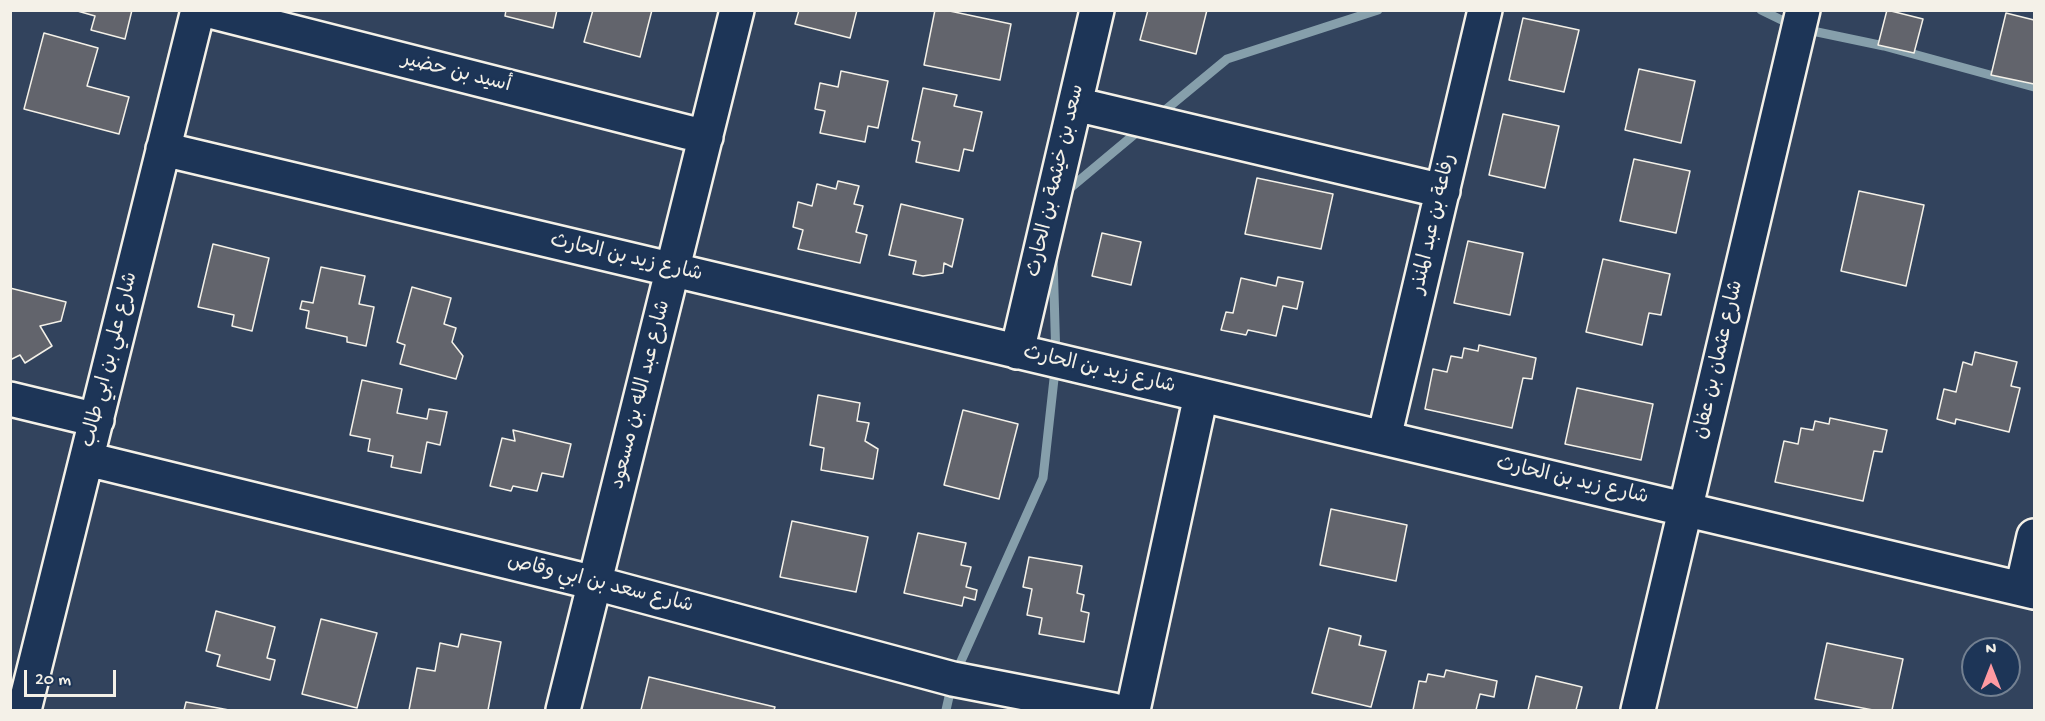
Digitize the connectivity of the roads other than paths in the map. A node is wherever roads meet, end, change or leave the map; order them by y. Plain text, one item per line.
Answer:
1 (198, 10) edge
2 (206, 10) edge
3 (737, 10) edge
4 (1097, 10) edge
5 (1485, 10) edge
6 (1803, 10) edge
7 (1075, 104) junction
8 (706, 137) junction
9 (164, 150) junction
10 (1443, 191) junction
11 (673, 270) junction
12 (1017, 352) junction
13 (1201, 395) junction
14 (10, 399) edge
15 (97, 420) junction
16 (1384, 438) junction
17 (87, 459) junction
18 (1685, 509) junction
19 (2034, 536) edge
20 (595, 583) junction
21 (2028, 590) edge
22 (24, 711) edge
23 (563, 711) edge
24 (1113, 711) edge
25 (1133, 711) edge
26 (1638, 711) edge

1 - 9 street, شارع علي بن ابي طالب
2 - 8 street, أسيد بن حضير
3 - 8 street, شارع عبد الله بن مسعود
4 - 7 street, سعد بن خيثمة بن الحارث
5 - 10 street, رفاعة بن عبد المنذر
6 - 18 street, شارع عثمان بن عفان
7 - 10 street
7 - 12 street, سعد بن خيثمة بن الحارث
8 - 11 street, شارع عبد الله بن مسعود
9 - 11 street, شارع زيد بن الحارث
9 - 15 street, شارع علي بن ابي طالب
10 - 16 street, رفاعة بن عبد المنذر
11 - 12 street, شارع زيد بن الحارث
11 - 20 street, شارع عبد الله بن مسعود
12 - 13 street, شارع زيد بن الحارث
13 - 16 street, شارع زيد بن الحارث
13 - 25 street
14 - 15 street
15 - 17 street, شارع علي بن ابي طالب
16 - 18 street, شارع زيد بن الحارث
17 - 20 street, شارع سعد بن ابي وقاص
17 - 22 street, شارع علي بن ابي طالب
18 - 21 street, شارع زيد بن الحارث
18 - 26 street, شارع عثمان بن عفان
19 - 21 street
20 - 23 street, شارع عبد الله بن مسعود
20 - 24 street, شارع سعد بن ابي وقاص

